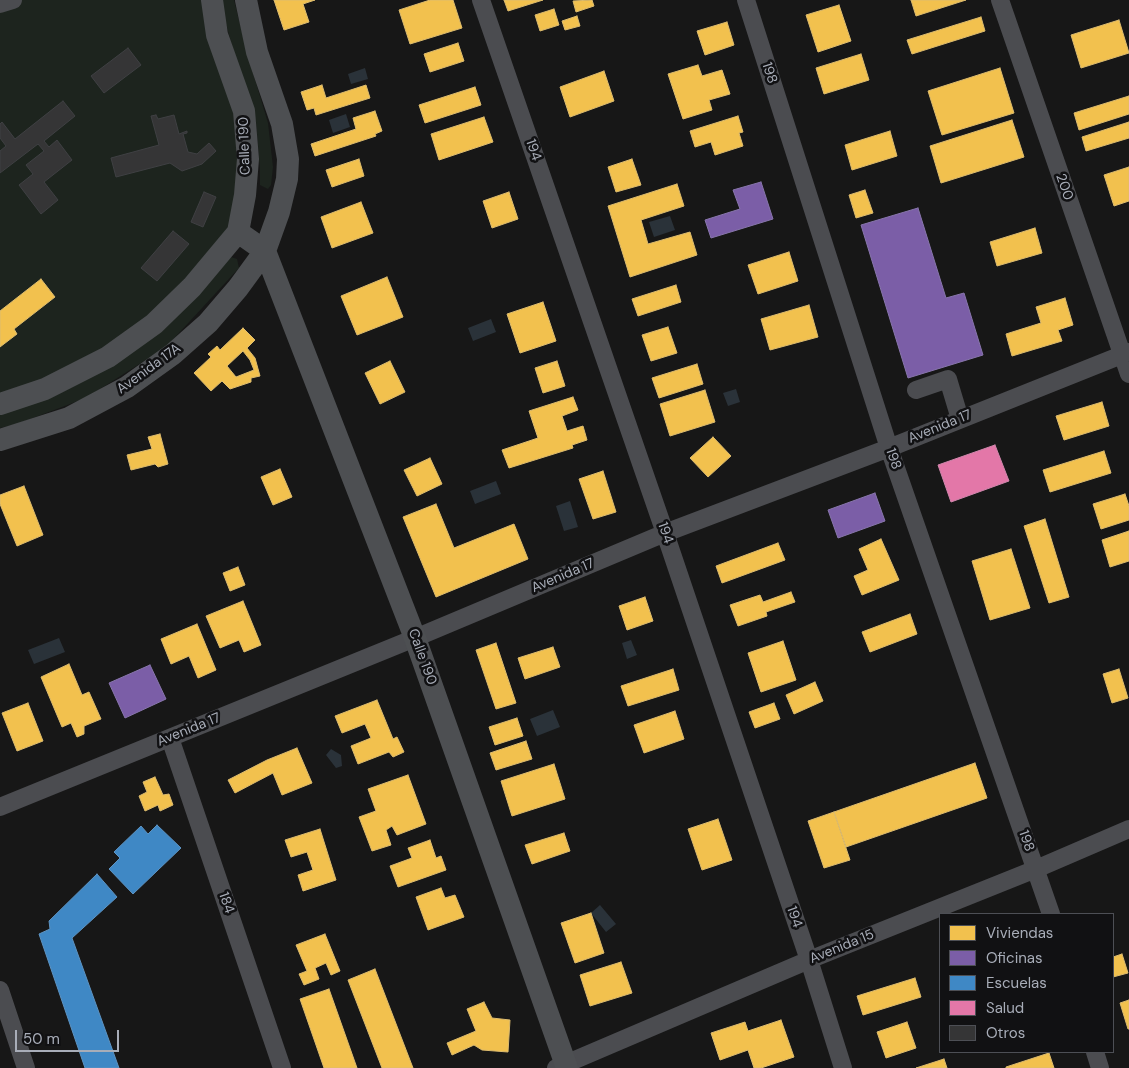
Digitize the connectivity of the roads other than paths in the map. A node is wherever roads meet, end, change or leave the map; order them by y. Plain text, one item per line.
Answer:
1 (13, 0) edge
2 (212, 0) edge
3 (246, 0) edge
4 (481, 0) edge
5 (746, 0) edge
6 (1000, 0) edge
7 (0, 4) edge
8 (238, 232) junction
9 (265, 251) junction
10 (1126, 353) edge
11 (1129, 374) edge
12 (916, 390) dead end
13 (0, 404) edge
14 (960, 419) junction
15 (0, 440) edge
16 (889, 448) junction
17 (665, 533) junction
18 (415, 638) junction
19 (170, 738) junction
20 (0, 807) edge
21 (1129, 829) edge
22 (1036, 869) junction
23 (1051, 913) edge
24 (809, 960) junction
25 (0, 990) edge
26 (1095, 1053) edge
27 (563, 1067) edge
28 (26, 1068) edge
29 (282, 1068) edge
30 (843, 1068) edge
31 (1100, 1068) edge

1 - 7 street
2 - 8 main road, Calle 190
3 - 9 main road
4 - 17 street, 194
5 - 16 street, 198
6 - 10 street, 200
8 - 9 main road
8 - 13 main road
9 - 15 main road, Avenida 17A
9 - 18 main road, Calle 190
10 - 11 street, 200
10 - 14 street, Avenida 17
12 - 14 street
14 - 16 street, Avenida 17
16 - 17 street, Avenida 17
16 - 22 street, 198
17 - 18 street, Avenida 17
17 - 24 street, 194
18 - 19 street, Avenida 17
18 - 27 main road, Calle 190
19 - 20 street, Avenida 17
19 - 29 street, 184
21 - 22 street, Avenida 15
22 - 23 street, 198
22 - 24 street, Avenida 15
24 - 27 street, Avenida 15
24 - 30 street, 194
25 - 28 street
26 - 31 street

